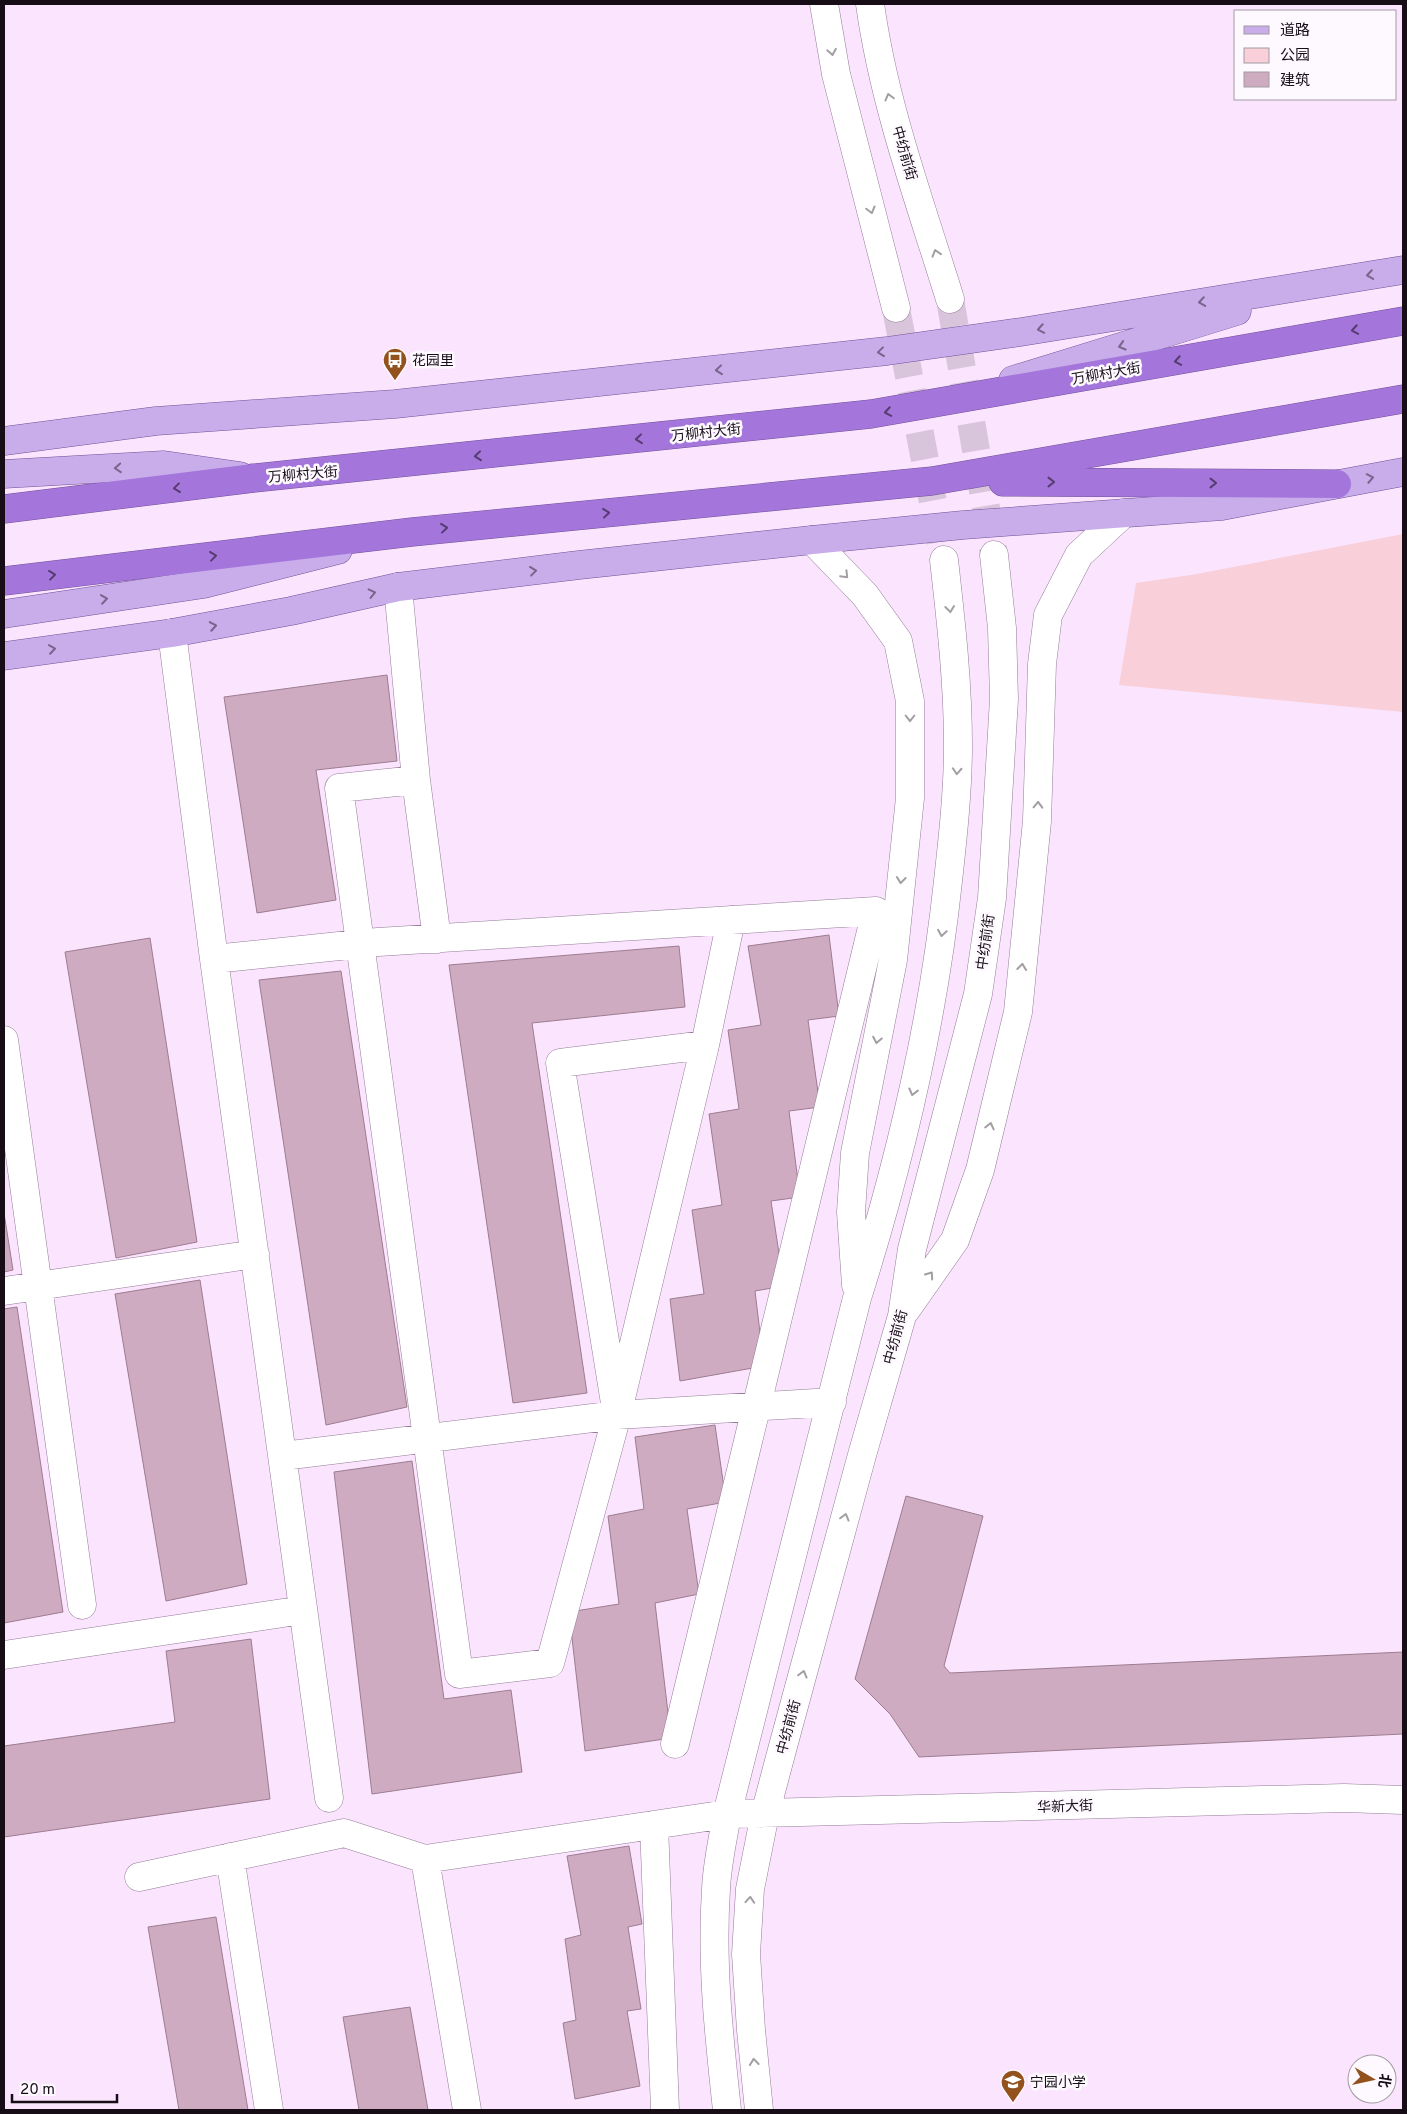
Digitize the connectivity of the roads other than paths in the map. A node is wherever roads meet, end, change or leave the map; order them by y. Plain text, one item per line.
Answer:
1 (824, 4) edge
2 (870, 4) edge
3 (1403, 270) edge
4 (1336, 281) junction
5 (950, 299) tunnel mouth
6 (896, 308) tunnel mouth
7 (1403, 321) edge
8 (1403, 399) edge
9 (936, 404) junction
10 (4, 441) edge
11 (1403, 472) edge
12 (4, 474) edge
13 (254, 478) junction
14 (932, 481) junction
15 (1337, 484) junction
16 (4, 509) edge
17 (1124, 513) junction
18 (412, 532) junction
19 (812, 540) junction
20 (994, 555) tunnel mouth
21 (944, 560) tunnel mouth
22 (4, 581) edge
23 (398, 587) junction
24 (4, 614) edge
25 (172, 633) junction
26 (4, 656) edge
27 (416, 780) junction
28 (731, 920) junction
29 (437, 939) junction
30 (360, 944) junction
31 (214, 959) junction
32 (4, 1040) edge
33 (705, 1044) junction
34 (255, 1254) junction
35 (38, 1286) junction
36 (4, 1291) edge
37 (857, 1298) junction
38 (902, 1316) junction
39 (832, 1402) junction
40 (757, 1406) junction
41 (617, 1415) junction
42 (427, 1438) junction
43 (283, 1456) junction
44 (82, 1605) dead end
45 (303, 1610) junction
46 (4, 1655) edge
47 (676, 1744) dead end
48 (329, 1798) dead end
49 (1403, 1800) edge
50 (727, 1814) junction
51 (765, 1814) junction
52 (654, 1825) junction
53 (230, 1858) junction
54 (425, 1859) junction
55 (139, 1877) dead end
56 (269, 2110) edge
57 (467, 2110) edge
58 (666, 2110) edge
59 (727, 2110) edge
60 (759, 2110) edge

1 -> 6 street
5 -> 2 street, 中纺前街
3 -> 4 main road
4 -> 9 main road
4 -> 10 main road
7 -> 9 highway, 万柳村大街
8 - 14 highway
9 -> 13 highway, 万柳村大街
15 -> 11 main road
13 -> 12 main road
13 -> 16 highway, 万柳村大街
14 -> 15 highway
18 -> 14 highway
15 - 17 main road
17 - 19 main road
38 -> 17 street
22 -> 18 highway
24 -> 18 main road
23 -> 19 main road
19 -> 37 street
20 - 38 street, 中纺前街
21 -> 37 street
25 -> 23 main road
23 - 27 street
26 -> 25 main road
25 - 31 street
27 - 29 street
27 - 30 street
28 - 29 street
28 - 33 street
28 - 40 street
29 - 30 street
30 - 31 street
30 - 42 street
31 - 34 street
32 - 35 street
33 - 41 street
33 - 41 street
34 - 35 street
34 - 43 street
35 - 36 street
35 - 44 street
37 - 39 street
51 -> 38 street, 中纺前街
39 - 40 street
39 - 50 street
40 - 41 street
40 - 47 street
41 - 42 street
41 - 42 street
42 - 43 street
43 - 45 street
45 - 46 street
45 - 48 street
49 - 51 street, 华新大街
50 - 51 street, 华新大街
50 - 52 street, 华新大街
50 - 59 street
60 -> 51 street, 中纺前街
52 - 54 street, 华新大街
52 - 58 street
53 - 54 street
53 - 55 street
53 - 56 street
54 - 57 street

